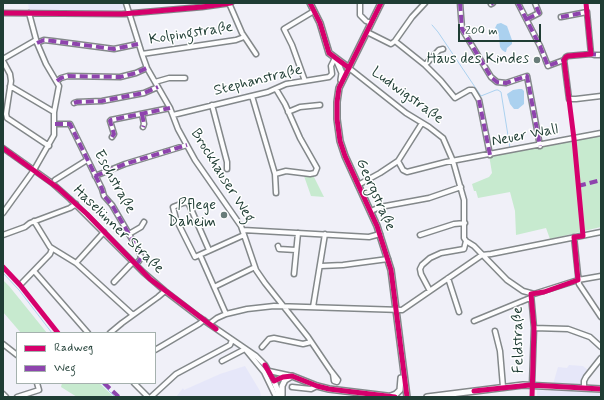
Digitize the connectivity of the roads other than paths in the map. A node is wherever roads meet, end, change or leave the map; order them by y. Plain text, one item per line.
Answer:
1 (126, 3) edge
2 (230, 3) edge
3 (310, 3) edge
4 (360, 3) edge
5 (381, 3) edge
6 (425, 3) edge
7 (460, 3) edge
8 (518, 3) edge
9 (535, 3) edge
10 (314, 11) junction
11 (3, 12) edge
12 (29, 13) junction
13 (130, 14) junction
14 (561, 17) dead end
15 (527, 19) junction
16 (371, 24) junction
17 (367, 32) junction
18 (244, 37) junction
19 (394, 41) junction
20 (36, 42) junction
21 (138, 44) junction
22 (443, 49) dead end
23 (142, 54) junction
24 (256, 54) dead end
25 (591, 54) junction
26 (601, 55) edge
27 (335, 58) junction
28 (3, 60) edge
29 (564, 60) junction
30 (425, 65) junction
31 (147, 68) junction
32 (349, 68) junction
33 (185, 78) dead end
34 (57, 81) junction
35 (305, 81) junction
36 (155, 82) junction
37 (341, 84) junction
38 (10, 86) junction
39 (158, 87) junction
40 (276, 89) junction
41 (252, 96) junction
42 (601, 96) edge
43 (74, 103) dead end
44 (212, 105) junction
45 (320, 106) dead end
46 (170, 108) junction
47 (54, 112) junction
48 (288, 112) junction
49 (142, 114) junction
50 (173, 115) junction
51 (422, 123) junction
52 (55, 124) junction
53 (143, 127) dead end
54 (601, 133) edge
55 (112, 137) dead end
56 (187, 145) junction
57 (49, 146) junction
58 (540, 146) junction
59 (3, 148) edge
60 (490, 155) junction
61 (87, 160) junction
62 (398, 161) junction
63 (453, 161) junction
64 (227, 169) dead end
65 (34, 170) junction
66 (275, 174) junction
67 (95, 176) junction
68 (55, 180) dead end
69 (358, 185) junction
70 (461, 187) junction
71 (276, 193) dead end
72 (76, 204) junction
73 (371, 211) junction
74 (3, 213) edge
75 (34, 221) junction
76 (144, 222) dead end
77 (465, 223) junction
78 (104, 232) junction
79 (243, 232) junction
80 (601, 232) edge
81 (298, 233) junction
82 (129, 234) junction
83 (325, 234) junction
84 (380, 234) junction
85 (420, 234) dead end
86 (3, 236) edge
87 (574, 238) junction
88 (466, 241) junction
89 (278, 246) dead end
90 (52, 249) junction
91 (209, 250) junction
92 (296, 250) junction
93 (482, 254) junction
94 (200, 255) junction
95 (388, 259) junction
96 (76, 263) junction
97 (135, 263) junction
98 (255, 266) junction
99 (320, 266) junction
100 (34, 271) junction
101 (294, 274) dead end
102 (601, 276) edge
103 (448, 278) junction
104 (578, 280) junction
105 (114, 282) dead end
106 (22, 283) dead end
107 (214, 287) junction
108 (430, 290) junction
109 (165, 291) junction
110 (531, 296) junction
111 (283, 306) junction
112 (313, 307) junction
113 (396, 310) junction
114 (459, 312) dead end
115 (226, 314) junction
116 (133, 315) junction
117 (601, 317) edge
118 (204, 320) junction
119 (474, 321) dead end
120 (209, 324) junction
121 (534, 328) junction
122 (495, 331) dead end
123 (87, 332) edge
124 (111, 332) edge
125 (232, 340) junction
126 (311, 342) junction
127 (3, 344) edge
128 (601, 346) edge
129 (262, 347) dead end
130 (156, 349) edge
131 (245, 349) junction
132 (16, 354) edge
133 (601, 358) edge
134 (222, 361) dead end
135 (402, 363) junction
136 (331, 371) junction
137 (269, 372) junction
138 (292, 376) junction
139 (274, 381) junction
140 (37, 384) edge
141 (135, 384) edge
142 (532, 385) junction
143 (317, 386) junction
144 (292, 387) dead end
145 (503, 387) junction
146 (584, 388) junction
147 (601, 388) edge
148 (3, 394) edge
149 (355, 395) edge
150 (278, 396) edge
151 (384, 396) junction
152 (6, 397) edge
153 (17, 397) edge
154 (148, 397) edge
155 (151, 397) edge
156 (395, 397) edge
157 (407, 397) edge
158 (427, 397) edge

1 - 13 street, Brockhauser Weg
2 - 13 street
2 - 18 street
3 - 10 main road
4 - 16 street
5 - 16 main road
6 - 19 street
7 - 58 street
8 - 15 street
9 - 15 street
10 - 27 main road
10 - 35 street
11 - 12 street
12 - 13 street
12 - 20 street
13 - 21 street, Brockhauser Weg
14 - 25 street
15 - 29 street
16 - 17 main road
17 - 19 street
17 - 32 main road
18 - 23 street, Kolpingstraße
18 - 24 street
19 - 30 street
20 - 21 street
20 - 28 street
20 - 34 street
21 - 23 street, Brockhauser Weg
22 - 30 street
23 - 31 street, Brockhauser Weg
25 - 26 street
25 - 29 street
27 - 32 main road
27 - 35 street, Stephanstraße
27 - 37 main road
28 - 38 street
29 - 42 street
30 - 60 street
31 - 34 street
31 - 36 street, Brockhauser Weg
32 - 37 main road
32 - 51 street, Ludwigstraße
33 - 36 street
34 - 47 street
35 - 40 street, Stephanstraße
36 - 39 street, Brockhauser Weg
37 - 69 main road, Georgstraße
38 - 47 street
38 - 57 street
39 - 43 street
39 - 46 street, Brockhauser Weg
40 - 41 street, Stephanstraße
40 - 48 street
41 - 44 street, Stephanstraße
41 - 66 street
44 - 50 street, Stephanstraße
44 - 64 street
45 - 48 street
46 - 49 street
46 - 50 street, Brockhauser Weg
47 - 52 street
48 - 66 street
49 - 53 street
49 - 55 street
50 - 56 street, Brockhauser Weg
51 - 62 street
51 - 63 street, Ludwigstraße
52 - 57 street
52 - 61 street, Eschstraße
54 - 58 street, Neuer Wall
56 - 67 street
56 - 79 street, Brockhauser Weg
57 - 65 street
58 - 60 street, Neuer Wall
59 - 65 street, Haselünner Straße
60 - 63 street, Neuer Wall
61 - 67 street, Eschstraße
61 - 68 street
62 - 63 street, Neuer Wall
62 - 69 street
63 - 70 street, Ludwigstraße
65 - 72 street, Haselünner Straße
65 - 74 street
66 - 71 street
67 - 82 street, Eschstraße
69 - 73 main road, Georgstraße
70 - 73 street
70 - 77 street, Ludwigstraße
72 - 75 street
72 - 78 street, Haselünner Straße
73 - 84 main road, Georgstraße
75 - 86 street
75 - 90 street
76 - 82 street
77 - 85 street
77 - 88 street, Ludwigstraße
78 - 96 street
78 - 97 street, Haselünner Straße
79 - 81 street
79 - 91 street
79 - 98 street, Brockhauser Weg
80 - 87 street
81 - 83 street
81 - 92 street
82 - 97 street, Eschstraße
83 - 84 street
83 - 99 street
84 - 95 main road, Georgstraße
87 - 93 street
87 - 104 street
88 - 93 street
88 - 108 street
89 - 92 street
90 - 96 street
90 - 100 street
91 - 94 street
91 - 94 street
92 - 101 street
93 - 103 street
93 - 110 street
94 - 107 street
95 - 99 street
95 - 113 main road, Georgstraße
96 - 116 street
97 - 105 street
97 - 109 street, Haselünner Straße
98 - 107 street
98 - 111 street, Brockhauser Weg
99 - 112 street
100 - 106 street
100 - 123 street
102 - 104 street
103 - 108 street
103 - 114 street
104 - 110 street
104 - 117 street
107 - 115 street
108 - 113 street
109 - 116 street
109 - 118 street, Haselünner Straße
110 - 119 street
110 - 121 street, Feldstraße
111 - 112 street
111 - 115 street
111 - 126 street, Brockhauser Weg
112 - 113 street
113 - 135 main road, Georgstraße
115 - 120 street
116 - 124 street
118 - 120 street, Haselünner Straße
118 - 130 street
120 - 125 street, Haselünner Straße
121 - 128 street
121 - 142 street, Feldstraße
122 - 145 street
125 - 131 street, Haselünner Straße
125 - 155 street
126 - 129 street
126 - 136 street, Brockhauser Weg
127 - 132 street
131 - 134 street
131 - 137 street, Haselünner Straße
131 - 150 street, Haselünner Straße
133 - 146 street
135 - 151 main road
135 - 157 main road, Georgstraße
136 - 136 street, Brockhauser Weg
137 - 138 street
137 - 139 street, Haselünner Straße
138 - 139 main road
138 - 143 main road
138 - 150 main road
139 - 150 main road
140 - 153 street
141 - 154 street
142 - 145 main road
142 - 146 main road
143 - 144 street
143 - 149 main road
145 - 158 main road
146 - 147 main road
148 - 152 street
149 - 151 main road
151 - 156 main road

